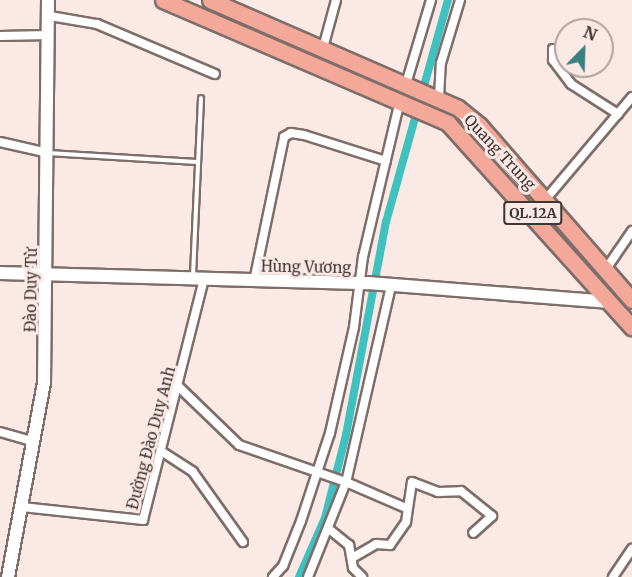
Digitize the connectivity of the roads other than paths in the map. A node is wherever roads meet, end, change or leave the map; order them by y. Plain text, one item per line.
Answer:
1 (48, 0) edge
2 (163, 0) edge
3 (210, 0) edge
4 (336, 0) edge
5 (431, 0) edge
6 (460, 0) edge
7 (50, 16) junction
8 (260, 21) junction
9 (49, 35) junction
10 (0, 36) edge
11 (253, 37) junction
12 (322, 48) junction
13 (553, 49) dead end
14 (215, 74) dead end
15 (408, 85) junction
16 (435, 97) junction
17 (632, 97) edge
18 (201, 98) dead end
19 (401, 101) junction
20 (618, 114) junction
21 (0, 142) edge
22 (48, 153) junction
23 (386, 161) junction
24 (197, 162) junction
25 (520, 172) junction
26 (506, 183) junction
27 (545, 200) junction
28 (632, 231) edge
29 (606, 269) junction
30 (0, 273) edge
31 (47, 274) junction
32 (198, 279) junction
33 (254, 281) junction
34 (365, 283) junction
35 (389, 286) junction
36 (629, 292) edge
37 (610, 302) junction
38 (632, 327) edge
39 (178, 387) junction
40 (0, 432) edge
41 (35, 442) junction
42 (161, 451) junction
43 (320, 471) junction
44 (345, 481) junction
45 (22, 507) junction
46 (406, 508) junction
47 (329, 529) junction
48 (473, 533) dead end
49 (243, 542) dead end
50 (632, 549) edge
51 (352, 558) junction
52 (8, 577) edge
53 (273, 577) edge
54 (308, 577) edge
55 (362, 577) edge
56 (613, 577) edge

1 - 7 street, Đào Duy Từ
2 - 11 highway, QL.12A
3 - 8 highway, QL.12A
4 - 12 street
5 - 15 street
6 - 16 street
7 - 9 street, Đào Duy Từ
7 - 14 street
8 - 11 highway
8 - 12 highway, QL.12A
9 - 10 street
9 - 22 street, Đào Duy Từ
11 - 19 highway, QL.12A
12 - 15 highway, QL.12A
13 - 20 street
15 - 16 highway, QL.12A
16 - 25 highway, Quang Trung / QL.12A
17 - 20 street
18 - 24 lane
19 - 23 street
19 - 26 highway, Quang Trung / QL.12A
20 - 27 street
21 - 22 street
22 - 24 lane
22 - 31 street, Đào Duy Từ
23 - 33 street
23 - 34 street
24 - 32 lane
25 - 26 highway
25 - 27 highway, Quang Trung / QL.12A
26 - 37 highway, Quang Trung / QL.12A
27 - 29 highway, Quang Trung / QL.12A
28 - 29 street
29 - 36 highway, Quang Trung / QL.12A
30 - 31 street, Hùng Vương
31 - 32 street, Hùng Vương
31 - 41 street, Đào Duy Từ
32 - 33 street, Hùng Vương
32 - 39 street, Đường Đào Duy Anh
33 - 34 street, Hùng Vương
34 - 35 street, Hùng Vương
34 - 43 street
35 - 37 street, Hùng Vương
35 - 44 street
36 - 37 highway
37 - 38 highway, Quang Trung / QL.12A
39 - 42 street, Đường Đào Duy Anh
39 - 43 street
40 - 41 street
41 - 45 street, Đào Duy Từ
42 - 45 street, Đường Đào Duy Anh
42 - 49 street
43 - 44 street
43 - 53 street
44 - 46 street
44 - 47 street
45 - 52 street, Đào Duy Từ
46 - 48 street
46 - 51 street
47 - 51 street
47 - 54 street
50 - 56 street
51 - 55 street

